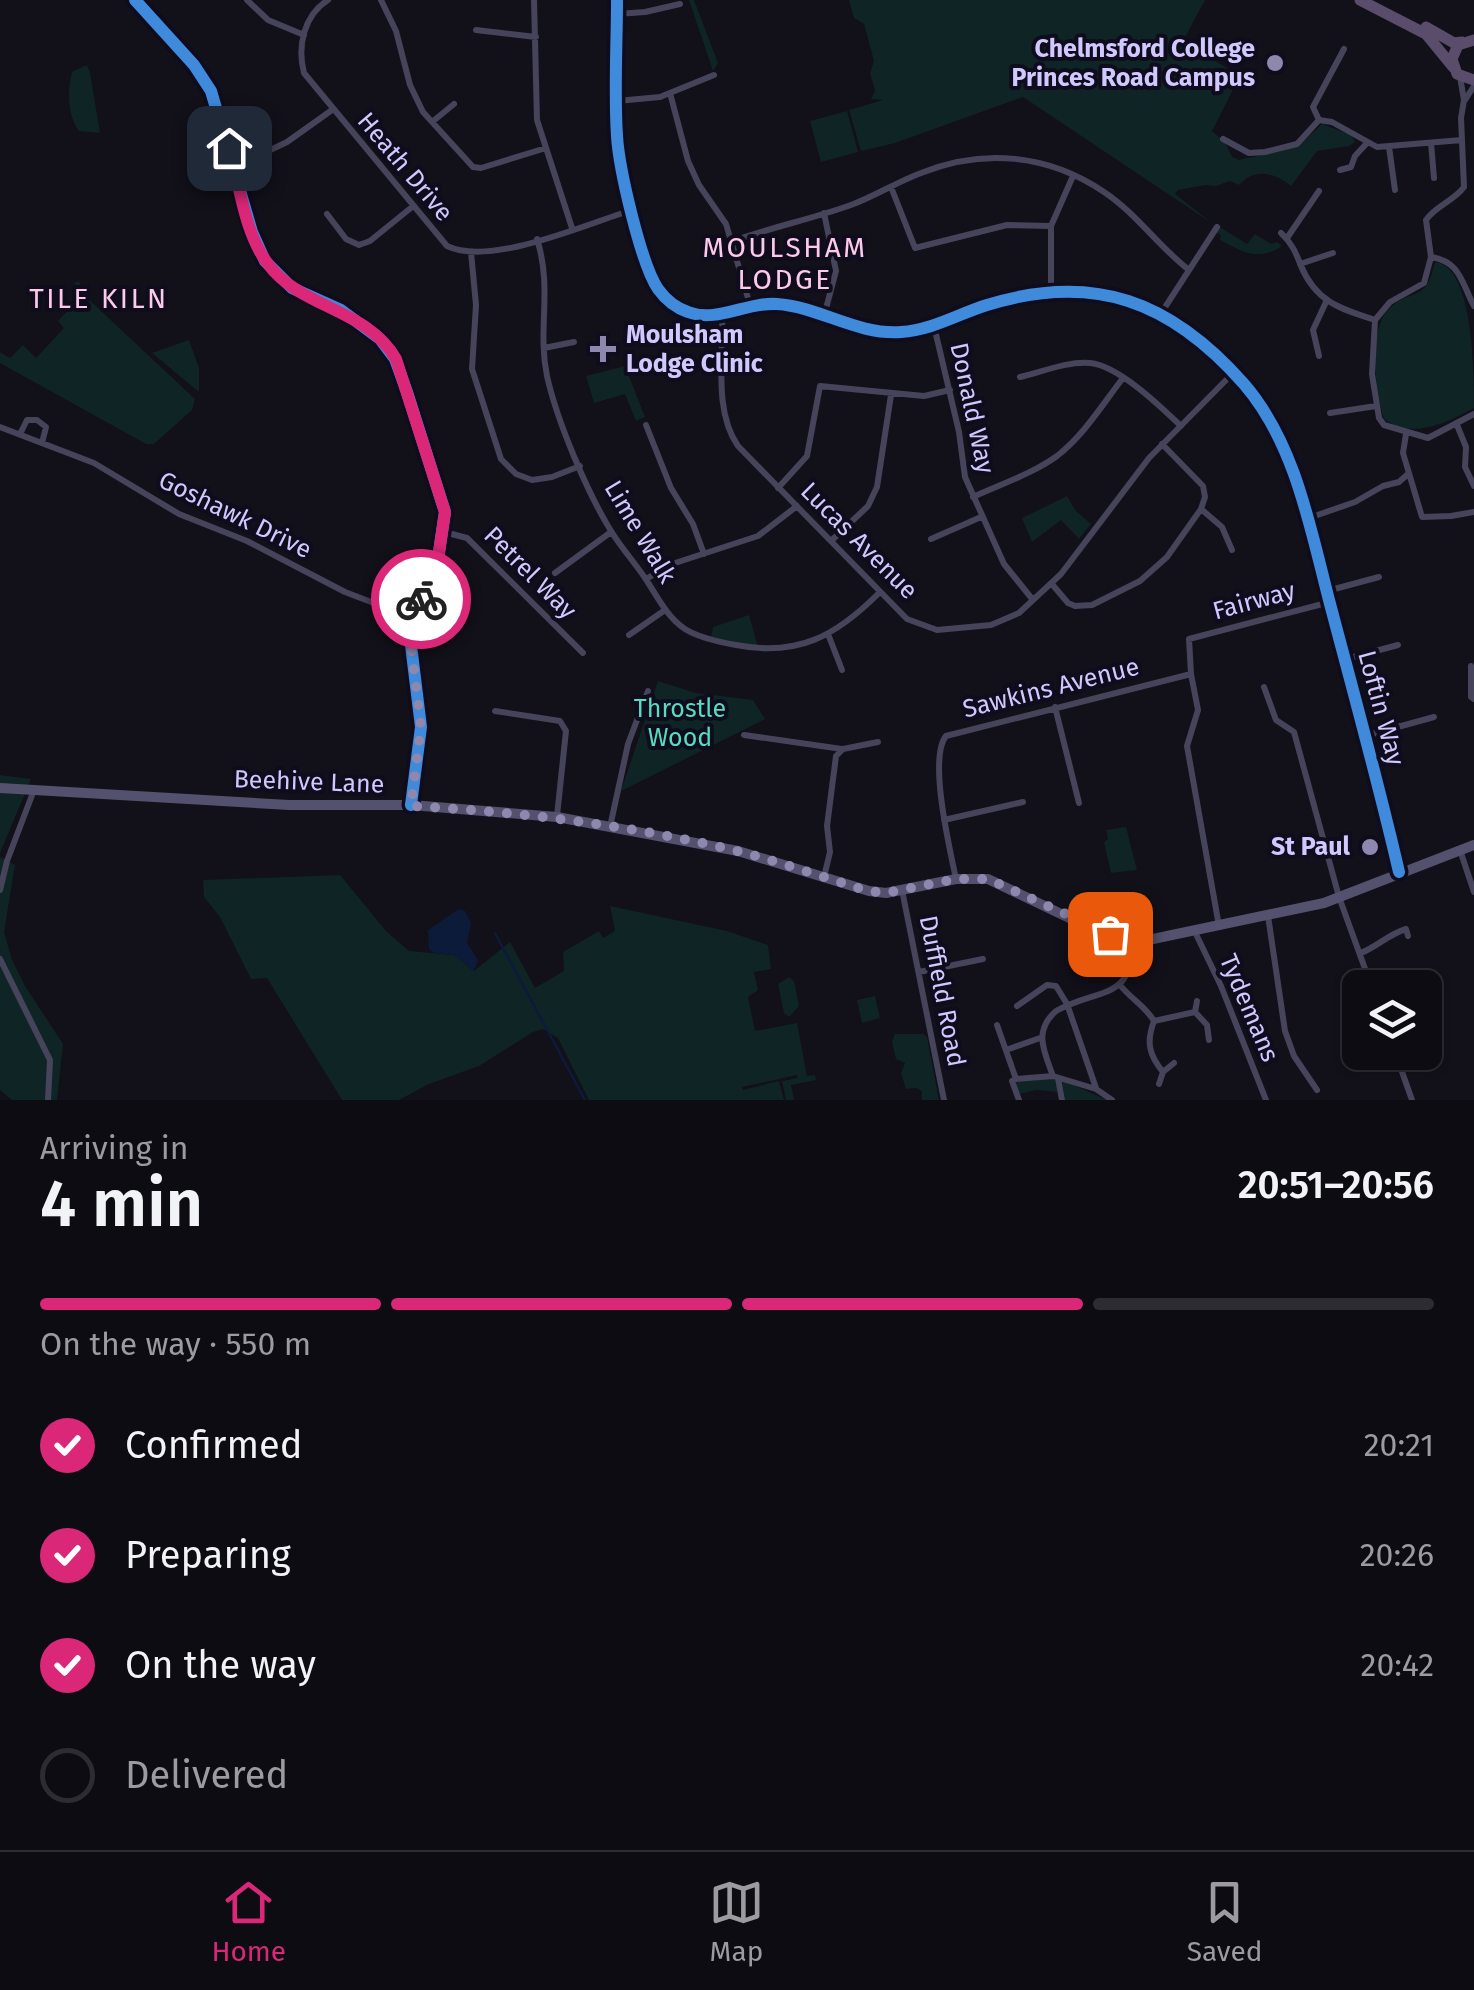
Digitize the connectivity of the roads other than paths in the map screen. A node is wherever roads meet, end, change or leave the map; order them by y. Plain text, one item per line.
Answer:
1 (135, 0) edge
2 (247, 0) edge
3 (328, 0) edge
4 (381, 0) edge
5 (534, 0) edge
6 (617, 0) edge
7 (1360, 0) edge
8 (1378, 0) edge
9 (680, 4) dead end
10 (617, 14) junction
11 (476, 30) dead end
12 (304, 35) junction
13 (536, 37) junction
14 (1469, 40) edge
15 (1344, 49) dead end
16 (1456, 71) junction
17 (714, 75) dead end
18 (1474, 83) edge
19 (670, 93) junction
20 (1464, 100) junction
21 (617, 101) junction
22 (454, 104) dead end
23 (332, 110) junction
24 (1319, 120) junction
25 (432, 122) junction
26 (1223, 139) dead end
27 (1462, 140) junction
28 (1366, 142) junction
29 (1431, 143) junction
30 (1390, 146) junction
31 (546, 148) junction
32 (235, 167) junction
33 (1340, 170) dead end
34 (1073, 176) junction
35 (1434, 178) dead end
36 (891, 187) junction
37 (1464, 187) junction
38 (1395, 190) dead end
39 (1474, 190) edge
40 (1319, 191) dead end
41 (412, 207) junction
42 (632, 210) junction
43 (824, 213) junction
44 (327, 214) dead end
45 (1051, 226) junction
46 (572, 228) junction
47 (1217, 228) dead end
48 (537, 239) junction
49 (733, 242) junction
50 (471, 252) junction
51 (1332, 253) dead end
52 (1431, 257) junction
53 (1300, 264) junction
54 (1189, 270) junction
55 (1051, 290) junction
56 (1326, 302) junction
57 (750, 305) junction
58 (1474, 306) edge
59 (722, 314) junction
60 (1160, 315) junction
61 (824, 316) junction
62 (1375, 320) junction
63 (934, 326) junction
64 (574, 342) dead end
65 (544, 348) junction
66 (1319, 356) dead end
67 (1233, 373) junction
68 (1020, 377) dead end
69 (1122, 378) junction
70 (950, 390) junction
71 (891, 395) junction
72 (1376, 406) junction
73 (1330, 413) dead end
74 (1474, 414) edge
75 (646, 425) dead end
76 (1457, 425) junction
77 (1181, 426) junction
78 (0, 427) edge
79 (20, 434) junction
80 (1406, 434) junction
81 (42, 443) junction
82 (1162, 444) junction
83 (580, 466) junction
84 (1409, 473) junction
85 (1398, 482) junction
86 (1474, 486) edge
87 (778, 488) junction
88 (1413, 489) junction
89 (973, 497) junction
90 (797, 506) junction
91 (1201, 509) junction
92 (1474, 512) edge
93 (981, 517) junction
94 (1306, 519) junction
95 (444, 532) junction
96 (612, 532) junction
97 (930, 539) dead end
98 (831, 541) junction
99 (1232, 550) dead end
100 (704, 554) junction
101 (556, 573) dead end
102 (1379, 577) dead end
103 (646, 580) junction
104 (1051, 583) junction
105 (1327, 591) junction
106 (879, 593) junction
107 (1034, 600) junction
108 (1330, 602) junction
109 (665, 610) junction
110 (413, 618) junction
111 (628, 634) dead end
112 (828, 634) junction
113 (1398, 645) dead end
114 (583, 653) dead end
115 (1346, 659) junction
116 (1471, 666) dead end
117 (842, 670) dead end
118 (1191, 674) junction
119 (1264, 687) dead end
120 (648, 690) dead end
121 (1474, 699) edge
122 (1055, 708) junction
123 (495, 711) dead end
124 (1434, 717) dead end
125 (744, 735) dead end
126 (1365, 736) junction
127 (878, 742) dead end
128 (843, 749) junction
129 (0, 788) edge
130 (35, 788) junction
131 (1023, 802) dead end
132 (1078, 803) dead end
133 (411, 806) junction
134 (557, 817) junction
135 (944, 820) junction
136 (610, 827) junction
137 (1474, 846) edge
138 (1460, 850) junction
139 (1399, 872) junction
140 (824, 877) junction
141 (956, 879) junction
142 (0, 890) edge
143 (902, 890) junction
144 (1474, 892) edge
145 (1339, 897) junction
146 (1268, 916) junction
147 (1219, 927) junction
148 (1195, 932) junction
149 (1408, 936) dead end
150 (1132, 939) junction
151 (1360, 953) junction
152 (0, 959) edge
153 (982, 959) dead end
154 (1366, 970) edge
155 (918, 972) junction
156 (1120, 985) junction
157 (1197, 1001) dead end
158 (1068, 1004) junction
159 (1017, 1006) dead end
160 (1195, 1012) junction
161 (1154, 1021) junction
162 (998, 1025) dead end
163 (1040, 1038) junction
164 (1208, 1040) dead end
165 (1006, 1050) junction
166 (1174, 1064) dead end
167 (1401, 1070) edge
168 (1164, 1072) junction
169 (1055, 1077) junction
170 (1016, 1079) junction
171 (1159, 1084) dead end
172 (1096, 1089) junction
173 (1317, 1090) dead end
174 (48, 1100) edge
175 (944, 1100) edge
176 (1019, 1100) edge
177 (1062, 1100) edge
178 (1112, 1100) edge
179 (1266, 1100) edge
180 (1412, 1100) edge

1 - 32 street
2 - 12 street
3 - 12 street
4 - 25 street
5 - 13 street
6 - 10 street
7 - 16 main road
8 - 14 main road
9 - 10 street
10 - 21 street
11 - 13 street
12 - 23 street, Heath Drive
13 - 31 street
14 - 16 main road
15 - 24 street
16 - 18 main road
16 - 20 street
17 - 19 street
18 - 20 street
19 - 21 street
19 - 49 street
20 - 27 street
21 - 42 street
22 - 25 street
23 - 32 street
23 - 41 street, Heath Drive
24 - 26 street
24 - 28 street
25 - 31 street
27 - 29 street
27 - 37 street
28 - 30 street
28 - 33 street
29 - 30 street
29 - 35 street
30 - 38 street
31 - 46 street
32 - 95 street
34 - 36 street
34 - 45 street
34 - 54 street
36 - 43 street
36 - 45 street
37 - 39 street
37 - 52 street
40 - 53 street
41 - 44 street
41 - 50 street, Heath Drive
42 - 46 street
42 - 59 street
43 - 49 street
43 - 61 street
45 - 55 street
46 - 48 street
47 - 54 street
48 - 50 street
48 - 65 street, Lime Walk
49 - 57 street
50 - 83 street
51 - 53 street
52 - 58 street
52 - 62 street
53 - 56 street
54 - 60 street
55 - 60 street, Loftin Way
55 - 63 street, Loftin Way
56 - 62 street
56 - 66 street
57 - 59 street
57 - 61 street, Loftin Way
59 - 87 street, Lucas Avenue
60 - 67 street, Loftin Way
61 - 63 street, Loftin Way
62 - 72 street
63 - 70 street, Donald Way
64 - 65 street
65 - 83 street, Lime Walk
67 - 77 street, Lucas Avenue
67 - 94 street, Loftin Way
68 - 69 street
69 - 77 street
69 - 89 street
70 - 71 street
70 - 89 street, Donald Way
71 - 87 street
71 - 98 street
72 - 73 street
72 - 80 street
74 - 76 street
75 - 100 street
76 - 80 street
76 - 86 street
77 - 82 street, Lucas Avenue
78 - 79 street, Goshawk Drive
79 - 81 street, Goshawk Drive
79 - 81 street, Goshawk Drive
80 - 84 street
81 - 110 street, Goshawk Drive
82 - 91 street
82 - 104 street, Lucas Avenue
83 - 96 street, Lime Walk
84 - 85 street
84 - 88 street
85 - 88 street
85 - 94 street
87 - 90 street, Lucas Avenue
88 - 92 street
89 - 93 street, Donald Way
90 - 98 street, Lucas Avenue
90 - 100 street
91 - 99 street
91 - 104 street
93 - 97 street
93 - 107 street, Donald Way
94 - 105 street, Loftin Way
95 - 110 street
95 - 114 street, Petrel Way
96 - 101 street
96 - 103 street, Lime Walk
98 - 106 street, Lucas Avenue
100 - 103 street
102 - 105 street
103 - 109 street, Lime Walk
104 - 107 street, Lucas Avenue
105 - 108 street, Loftin Way
106 - 107 street, Lucas Avenue
106 - 112 street, Lime Walk
108 - 115 street, Loftin Way
108 - 118 street, Fairway
109 - 111 street
109 - 112 street, Lime Walk
110 - 133 street
112 - 117 street
113 - 115 street
115 - 126 street, Loftin Way
116 - 121 street
118 - 122 street, Sawkins Avenue
118 - 147 street
119 - 145 street
120 - 136 street
122 - 132 street
122 - 135 street, Sawkins Avenue
123 - 134 street
124 - 126 street
125 - 128 street
126 - 139 street, Loftin Way
127 - 128 street
128 - 140 street
129 - 130 main road, Beehive Lane
130 - 133 main road, Beehive Lane
130 - 142 street
131 - 135 street
133 - 134 main road, Beehive Lane
134 - 136 main road, Beehive Lane
135 - 141 street, Sawkins Avenue
136 - 140 main road, Beehive Lane
137 - 138 main road, Beehive Lane
138 - 139 main road, Beehive Lane
138 - 144 street
139 - 145 main road, Beehive Lane
140 - 143 main road, Beehive Lane
141 - 143 main road, Beehive Lane
141 - 150 main road, Beehive Lane
143 - 155 street, Duffield Road
145 - 146 main road, Beehive Lane
145 - 151 street
146 - 147 main road, Beehive Lane
146 - 173 street
147 - 148 main road, Beehive Lane
148 - 150 main road, Beehive Lane
148 - 179 street, Tydemans
149 - 151 street
150 - 156 street
151 - 154 street
152 - 174 street
153 - 155 street
155 - 175 street, Duffield Road
156 - 158 street
156 - 161 street
157 - 160 street
158 - 159 street
158 - 163 street
158 - 172 street
160 - 161 street
160 - 164 street
161 - 168 street
162 - 165 street
163 - 165 street
163 - 169 street
165 - 170 street
166 - 168 street
167 - 180 street
168 - 171 street
169 - 170 street
169 - 172 street
169 - 177 street
170 - 176 street
172 - 178 street

